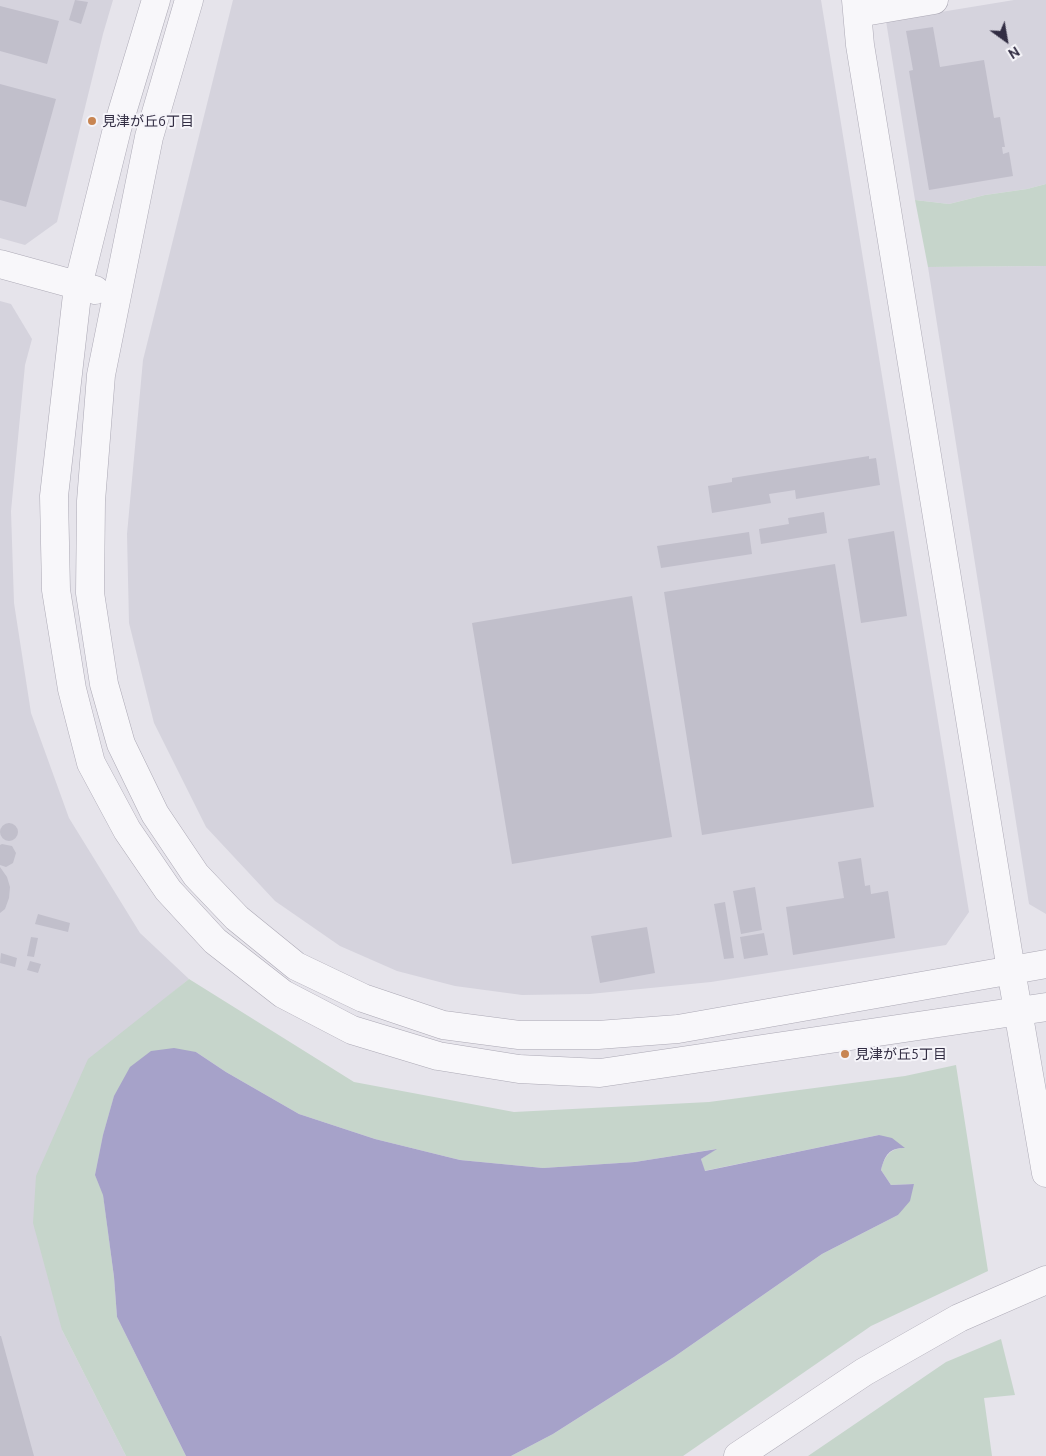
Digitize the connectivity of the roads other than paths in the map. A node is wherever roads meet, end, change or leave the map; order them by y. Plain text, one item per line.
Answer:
1 (156, 0) edge
2 (189, 0) edge
3 (934, 0) edge
4 (857, 6) edge
5 (0, 264) edge
6 (78, 286) junction
7 (116, 296) junction
8 (1046, 964) edge
9 (1011, 970) junction
10 (1046, 1007) edge
11 (1018, 1012) junction
12 (1046, 1173) edge
13 (1046, 1280) edge
14 (738, 1456) edge

1 - 6 street
2 - 7 street
3 - 4 street
4 - 9 street
5 - 6 street
6 - 7 street
6 - 11 street
7 - 9 street
8 - 9 street
9 - 11 street
10 - 11 street
11 - 12 street
13 - 14 street

